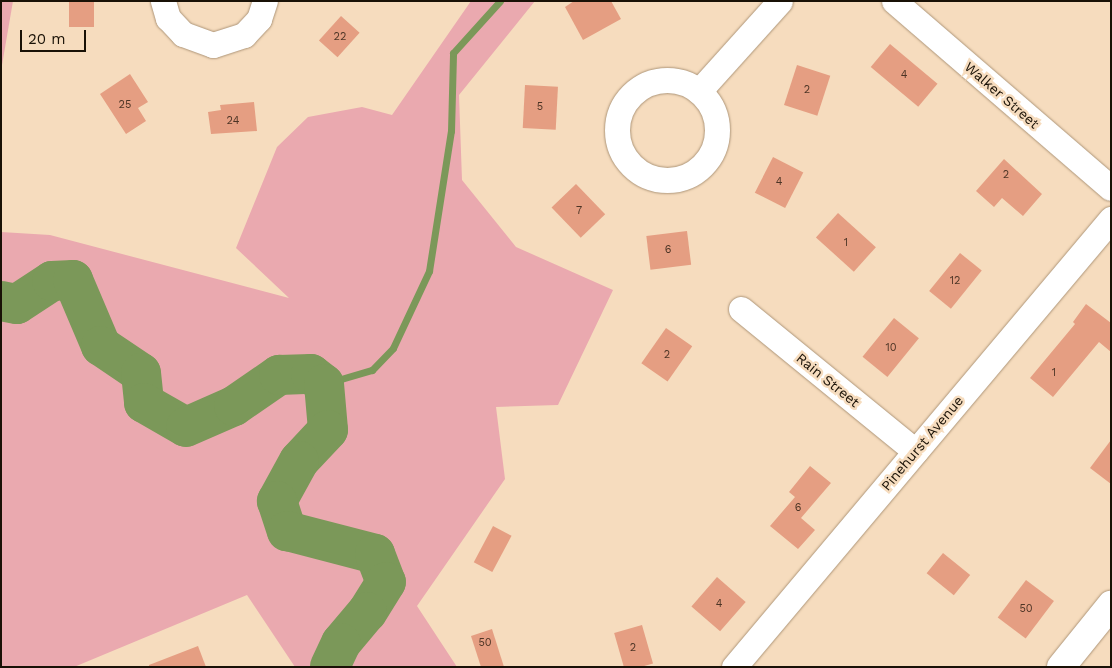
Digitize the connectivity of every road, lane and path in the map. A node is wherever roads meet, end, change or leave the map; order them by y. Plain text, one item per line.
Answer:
1 (163, 1) edge
2 (265, 1) edge
3 (780, 1) edge
4 (894, 1) edge
5 (699, 91) junction
6 (1111, 188) edge
7 (1111, 219) edge
8 (741, 309) dead end
9 (915, 452) junction
10 (1111, 605) edge
11 (734, 667) edge
12 (1061, 667) edge

1 - 2 street
3 - 5 street
4 - 6 street, Walker Street
5 - 5 street
7 - 9 street, Pinehurst Avenue
8 - 9 street, Rain Street
9 - 11 street, Pinehurst Avenue
10 - 12 street

